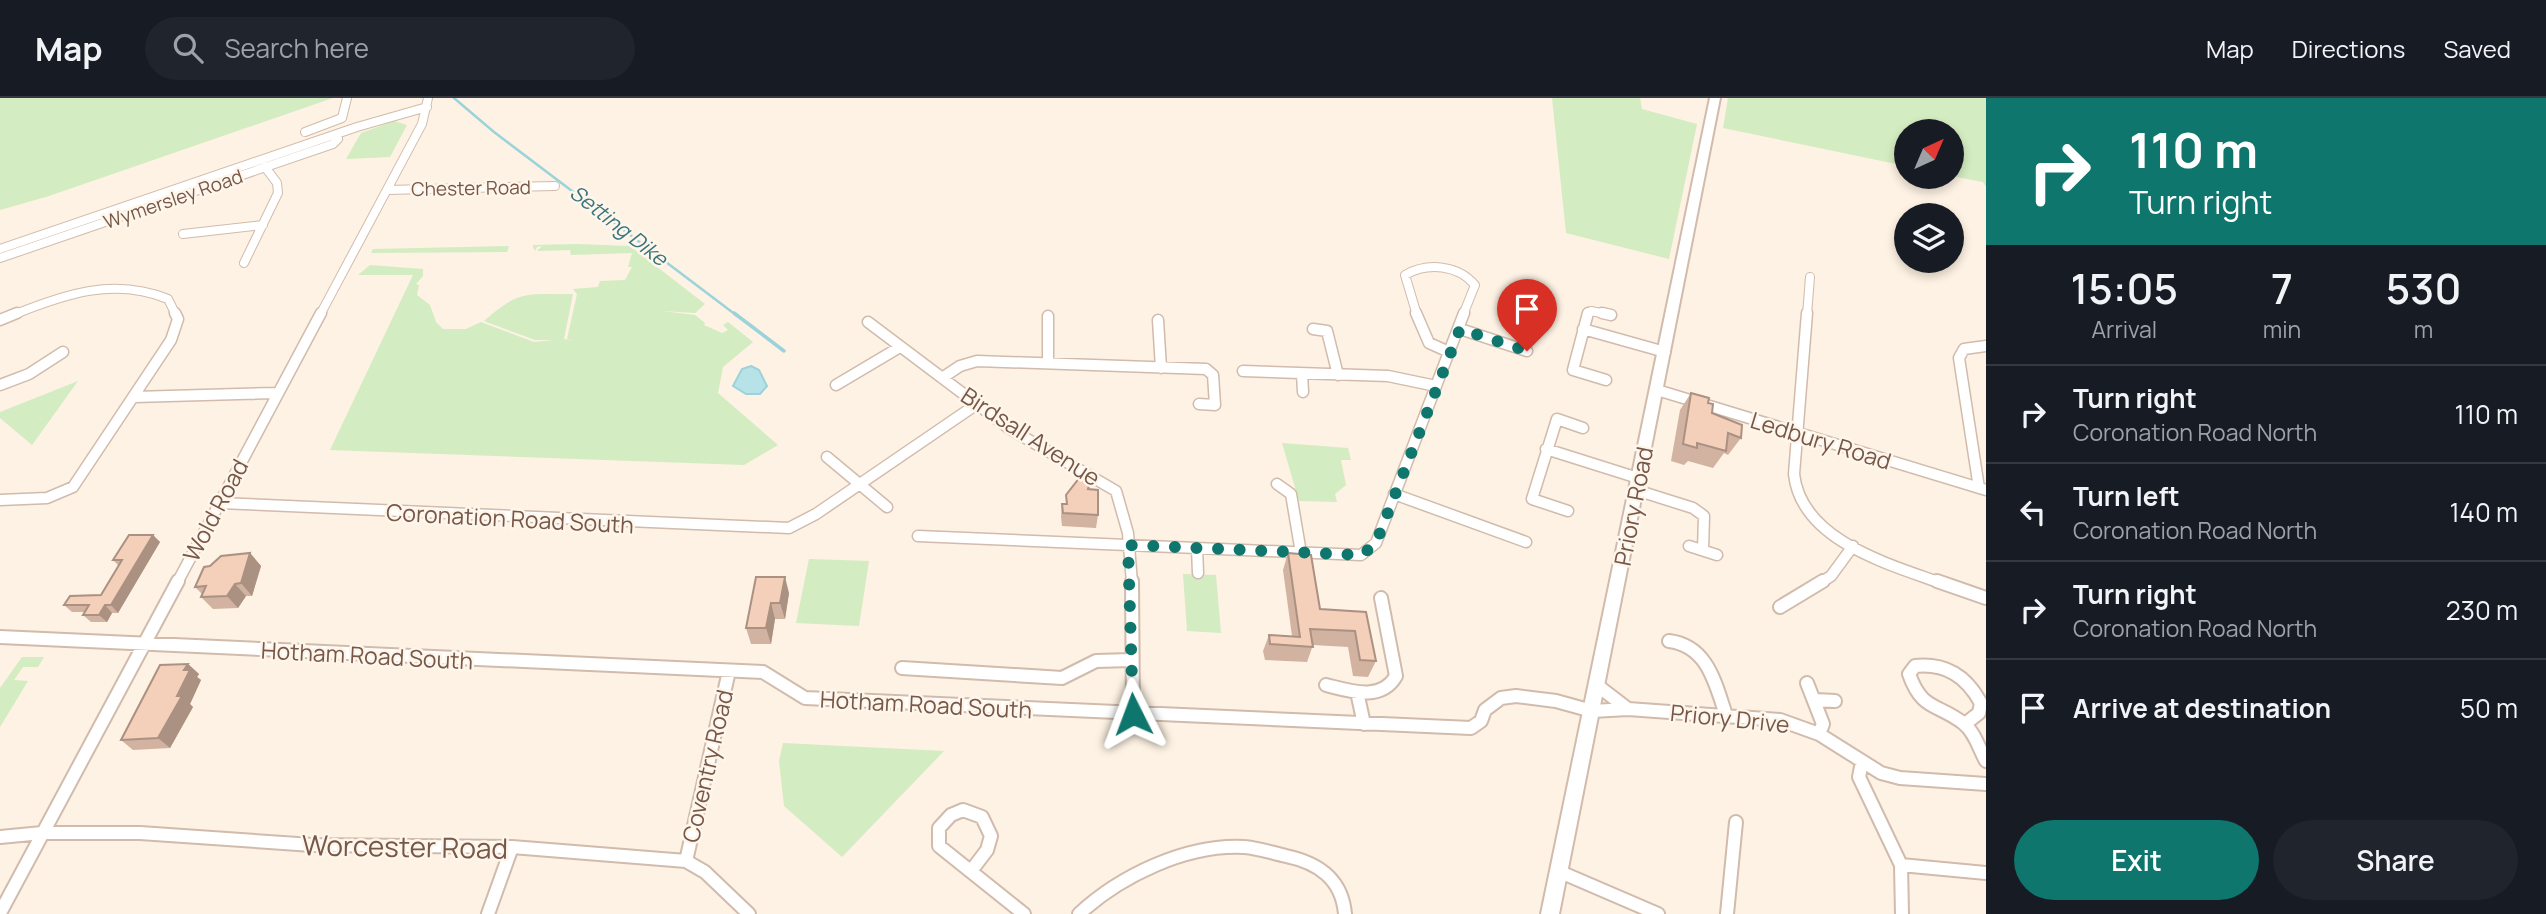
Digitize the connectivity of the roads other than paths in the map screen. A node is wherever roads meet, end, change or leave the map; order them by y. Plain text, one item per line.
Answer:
1 (347, 98) edge
2 (1715, 98) edge
3 (428, 102) edge
4 (317, 129) junction
5 (305, 132) dead end
6 (335, 135) junction
7 (325, 138) junction
8 (265, 167) junction
9 (555, 186) dead end
10 (387, 190) junction
11 (263, 225) junction
12 (183, 234) dead end
13 (0, 249) edge
14 (0, 258) edge
15 (257, 262) dead end
16 (1810, 277) dead end
17 (1611, 315) dead end
18 (0, 320) edge
19 (1036, 321) dead end
20 (868, 322) dead end
21 (1147, 325) dead end
22 (1313, 329) dead end
23 (1460, 329) junction
24 (1583, 329) junction
25 (1986, 346) edge
26 (900, 347) junction
27 (1527, 351) dead end
28 (63, 352) dead end
29 (1450, 352) junction
30 (1665, 352) junction
31 (1048, 363) junction
32 (1161, 368) junction
33 (1243, 371) dead end
34 (1302, 374) junction
35 (1338, 375) junction
36 (942, 378) junction
37 (1606, 380) dead end
38 (0, 385) edge
39 (836, 385) dead end
40 (1436, 386) junction
41 (1657, 390) junction
42 (276, 393) junction
43 (1303, 393) dead end
44 (134, 397) junction
45 (977, 404) junction
46 (1199, 404) dead end
47 (1583, 428) dead end
48 (1798, 433) junction
49 (1546, 449) junction
50 (827, 457) dead end
51 (1277, 484) dead end
52 (1637, 484) junction
53 (859, 485) junction
54 (1982, 489) edge
55 (1394, 494) junction
56 (0, 500) edge
57 (220, 503) junction
58 (887, 507) dead end
59 (1568, 511) dead end
60 (918, 536) dead end
61 (1526, 541) dead end
62 (1128, 545) junction
63 (1689, 546) dead end
64 (1853, 546) junction
65 (1197, 548) junction
66 (1703, 550) junction
67 (1301, 553) junction
68 (1717, 555) dead end
69 (1198, 573) dead end
70 (1381, 598) dead end
71 (1986, 598) edge
72 (1780, 607) dead end
73 (0, 637) edge
74 (1669, 641) dead end
75 (146, 643) junction
76 (1131, 660) junction
77 (902, 667) dead end
78 (729, 671) junction
79 (1807, 683) dead end
80 (1326, 685) dead end
81 (1598, 686) junction
82 (1357, 692) junction
83 (1815, 700) junction
84 (1835, 701) dead end
85 (1628, 709) junction
86 (1592, 711) junction
87 (1133, 714) junction
88 (1726, 715) junction
89 (1364, 724) junction
90 (1965, 724) junction
91 (1819, 734) junction
92 (1986, 761) edge
93 (1861, 762) junction
94 (1986, 784) edge
95 (1736, 822) dead end
96 (42, 833) junction
97 (0, 837) edge
98 (512, 847) junction
99 (686, 861) junction
100 (1902, 865) junction
101 (971, 871) junction
102 (1558, 871) junction
103 (1986, 873) edge
104 (0, 913) edge
105 (488, 914) edge
106 (748, 914) edge
107 (1024, 914) edge
108 (1079, 914) edge
109 (1345, 914) edge
110 (1550, 914) edge
111 (1658, 914) edge
112 (1727, 914) edge
113 (1902, 914) edge

1 - 4 street
2 - 30 street, Priory Road
3 - 6 street, Wymersley Road
3 - 10 street, Wold Road
4 - 5 street
4 - 7 street
6 - 7 street, Wymersley Road
6 - 8 street, Wymersley Road
7 - 13 street, Wymersley Road
8 - 11 street
8 - 14 street, Wymersley Road
9 - 10 street, Chester Road
10 - 42 street, Wold Road
11 - 12 street
11 - 15 street
16 - 48 street
17 - 24 street
18 - 44 street
19 - 31 street
20 - 26 street, Birdsall Avenue
21 - 32 street
22 - 35 street
23 - 27 street
23 - 29 street
23 - 29 street
24 - 30 street
24 - 37 street
25 - 54 street
26 - 36 street, Birdsall Avenue
26 - 39 street
28 - 38 street
29 - 40 street
30 - 41 street, Priory Road
31 - 32 street
31 - 36 street
32 - 46 street
33 - 34 street
34 - 35 street
34 - 43 street
35 - 40 street
36 - 45 street, Birdsall Avenue
40 - 55 street
41 - 48 street, Ledbury Road
41 - 52 street, Priory Road
42 - 44 street
42 - 57 street, Wold Road
44 - 56 street
45 - 53 street
45 - 62 street, Birdsall Avenue
47 - 49 street
48 - 54 street, Ledbury Road
48 - 64 street
49 - 52 street
49 - 59 street
50 - 53 street
51 - 67 street
52 - 66 street
52 - 81 street, Priory Road
53 - 57 street, Coronation Road South
53 - 58 street
55 - 61 street
55 - 67 street
57 - 75 street, Wold Road
60 - 62 street
62 - 65 street
62 - 76 street, Birdsall Avenue
63 - 66 street
64 - 71 street
64 - 72 street
65 - 67 street
65 - 69 street
66 - 68 street
70 - 82 street
73 - 75 street, Hotham Road South
74 - 88 street
75 - 78 street, Hotham Road South
75 - 96 street, Wold Road
76 - 77 street
76 - 87 street, Birdsall Avenue
78 - 87 street, Hotham Road South
78 - 99 street, Coventry Road
79 - 83 street
80 - 82 street
81 - 85 street
81 - 86 street, Priory Road
82 - 89 street
83 - 84 street
83 - 91 street
85 - 86 street, Priory Drive
85 - 88 street, Priory Drive
86 - 89 street, Hotham Road South
86 - 102 street, Priory Road
87 - 89 street, Hotham Road South
88 - 91 street, Priory Drive
90 - 90 street
90 - 92 street
91 - 93 street, Priory Drive
93 - 94 street, Priory Drive
93 - 100 street
95 - 112 street
96 - 97 street, Worcester Road
96 - 98 street, Worcester Road
96 - 104 street, Wold Road
98 - 99 street, Worcester Road
98 - 105 street
99 - 106 street
100 - 103 street
100 - 113 street
101 - 101 street
101 - 107 street
102 - 110 street, Priory Road
102 - 111 street
108 - 109 street

